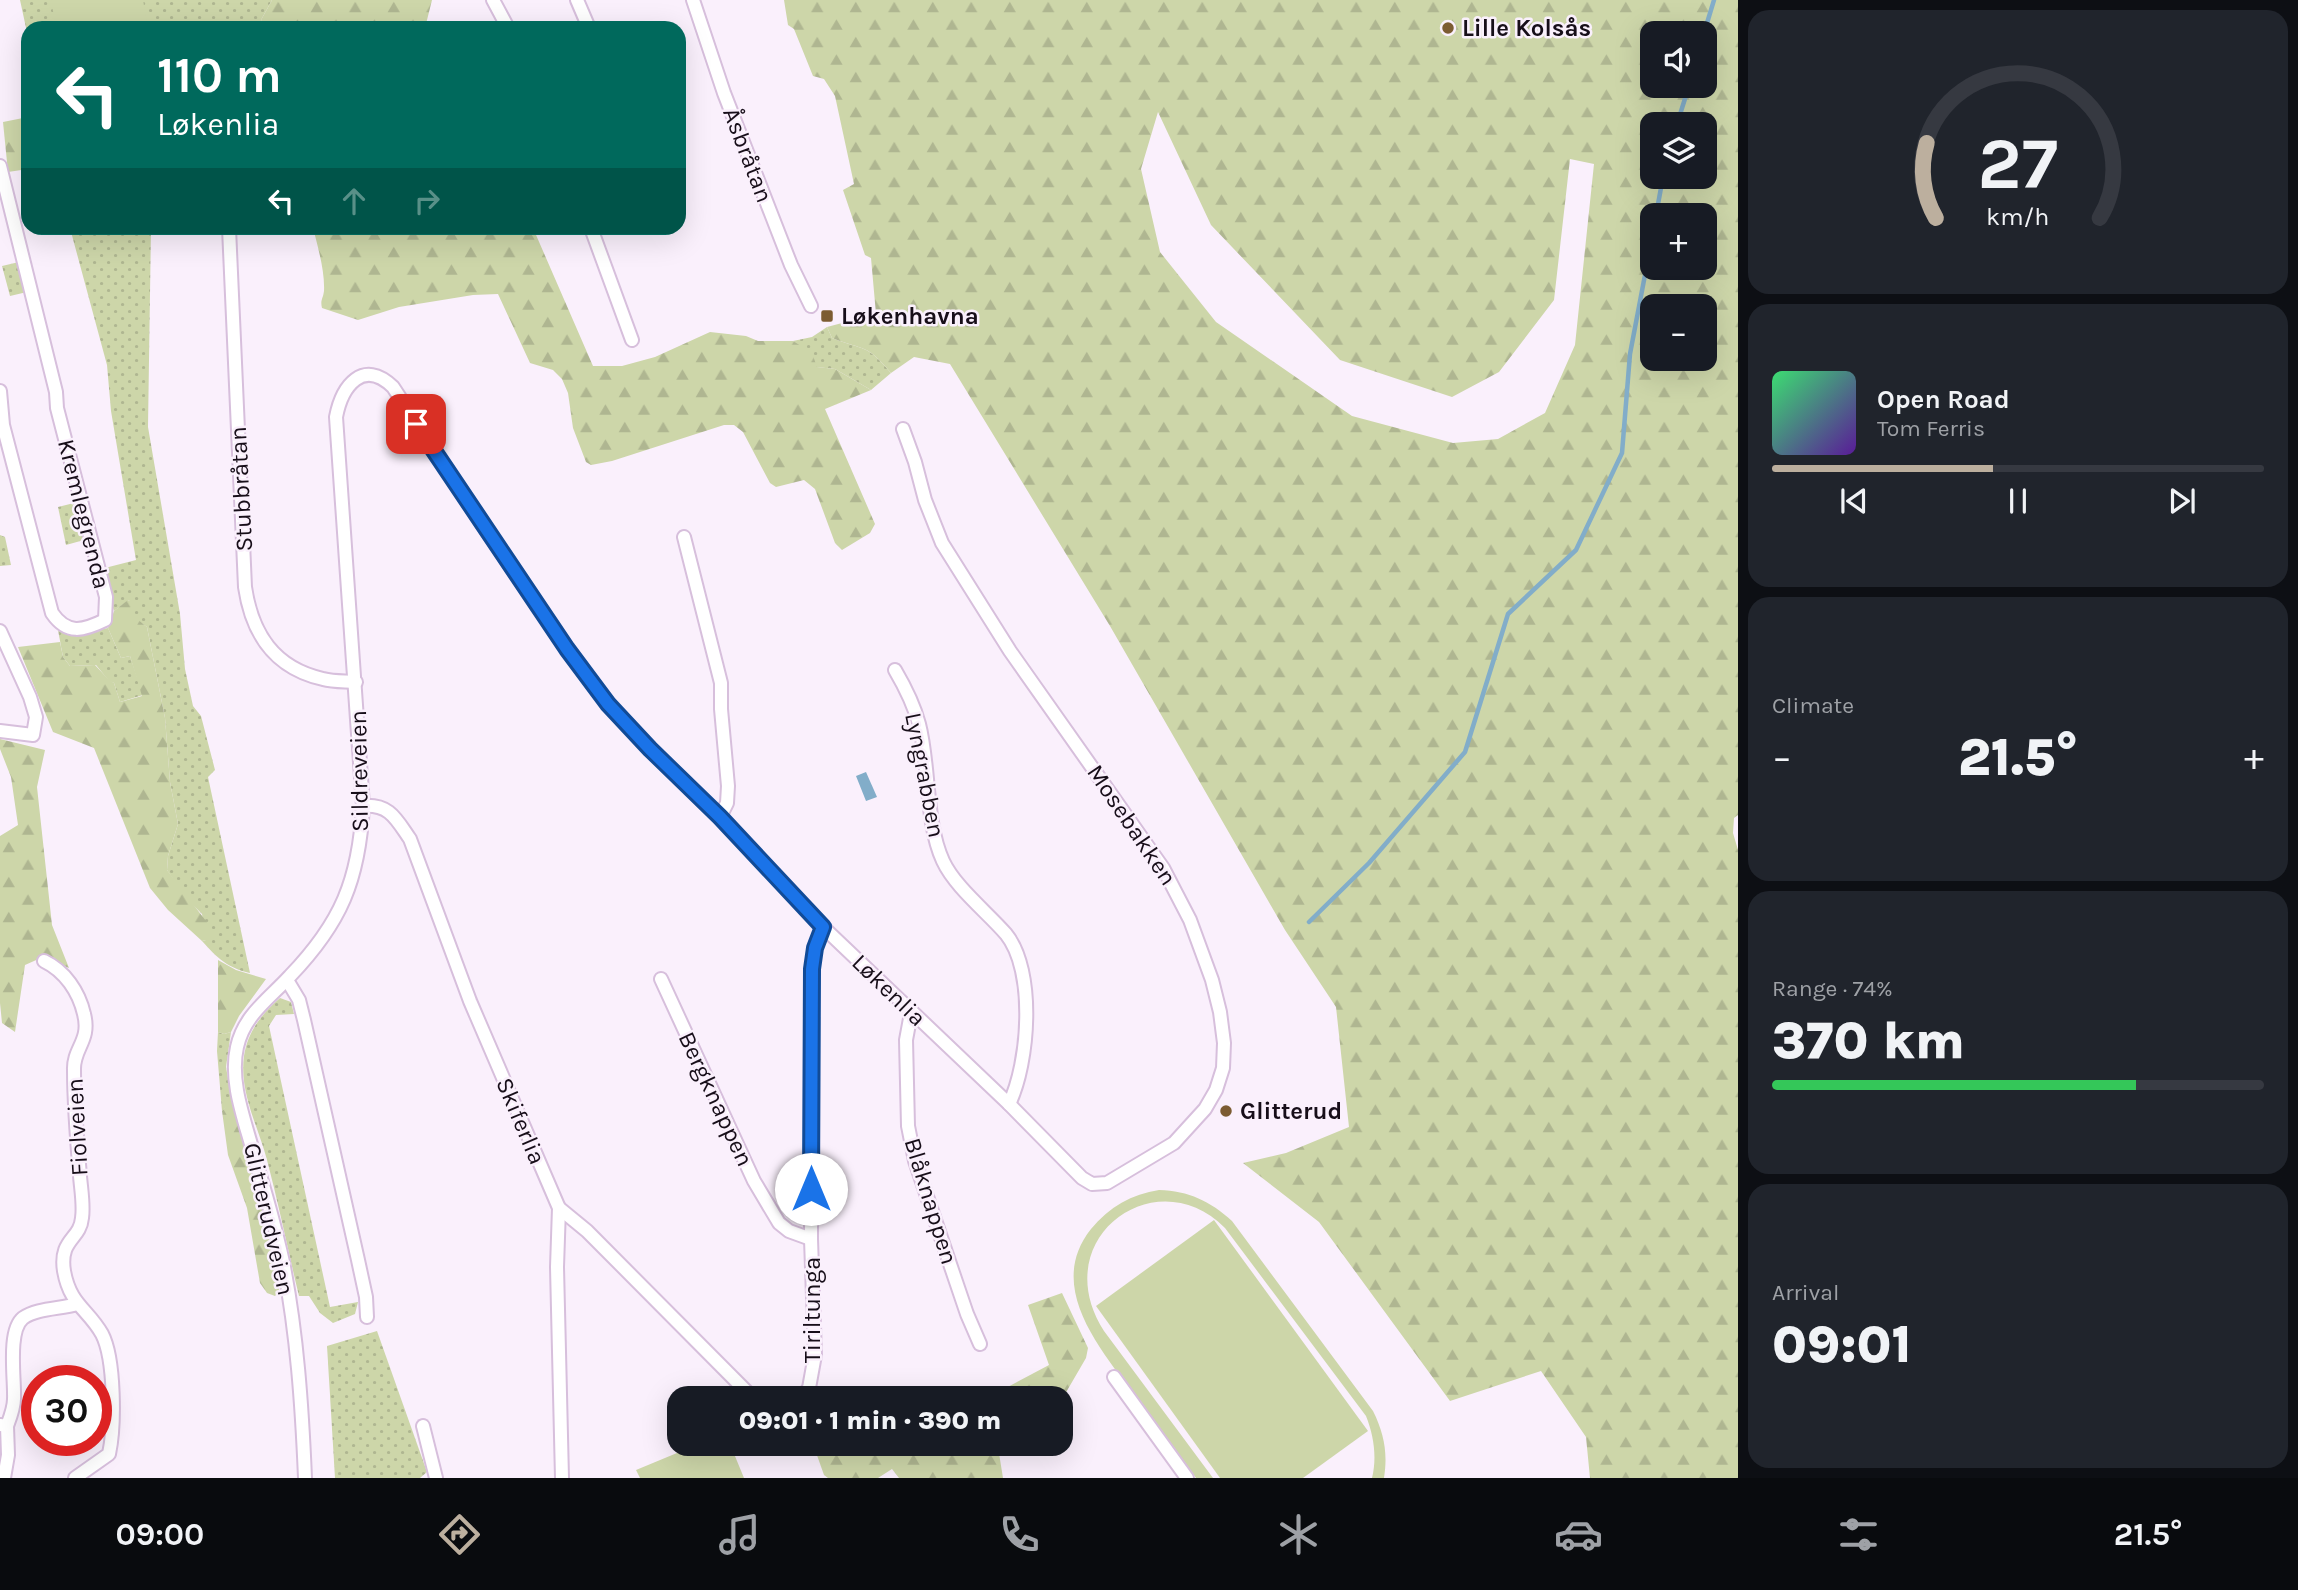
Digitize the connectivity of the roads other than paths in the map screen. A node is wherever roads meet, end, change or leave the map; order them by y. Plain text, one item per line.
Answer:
1 (493, 0) edge
2 (577, 0) edge
3 (693, 0) edge
4 (504, 21) edge
5 (586, 21) edge
6 (0, 166) edge
7 (229, 235) edge
8 (594, 235) edge
9 (811, 306) dead end
10 (632, 340) dead end
11 (366, 375) joint
12 (0, 391) edge
13 (903, 429) dead end
14 (684, 537) dead end
15 (0, 631) edge
16 (895, 670) dead end
17 (356, 682) junction
18 (0, 731) edge
19 (363, 806) junction
20 (720, 817) junction
21 (823, 927) junction
22 (44, 961) dead end
23 (661, 979) dead end
24 (287, 980) junction
25 (911, 1013) junction
26 (1010, 1104) junction
27 (1082, 1178) joint
28 (559, 1208) junction
29 (811, 1239) junction
30 (77, 1304) junction
31 (367, 1317) dead end
32 (980, 1344) dead end
33 (1114, 1377) dead end
34 (741, 1386) edge
35 (809, 1386) edge
36 (4, 1426) edge
37 (422, 1426) dead end
38 (4, 1478) edge
39 (75, 1478) edge
40 (305, 1478) edge
41 (436, 1478) edge
42 (562, 1478) edge
43 (1187, 1478) edge

1 - 4 street
2 - 5 street
3 - 9 street, Åsbråtan
6 - 12 street, Kremlegrenda
7 - 17 street, Stubbråtan
8 - 10 street
11 - 17 street, Sildreveien
11 - 20 street, Løkenlia
13 - 27 street, Mosebakken
14 - 20 street
15 - 18 street
16 - 26 street, Lyngrabben
17 - 19 street, Sildreveien
19 - 24 street, Sildreveien
19 - 28 street, Skiferlia
20 - 21 street, Løkenlia
21 - 25 street, Løkenlia
21 - 29 street, Tiriltunga
22 - 30 street, Fiolveien
23 - 29 street, Bergknappen
24 - 31 street
24 - 40 street, Glitterudveien
25 - 26 street, Løkenlia
25 - 32 street, Blåknappen
26 - 27 street, Løkenlia
28 - 34 street
28 - 42 street, Skiferlia
29 - 35 street, Tiriltunga
30 - 36 street
30 - 39 street, Fiolveien
33 - 43 street
36 - 38 street
37 - 41 street

